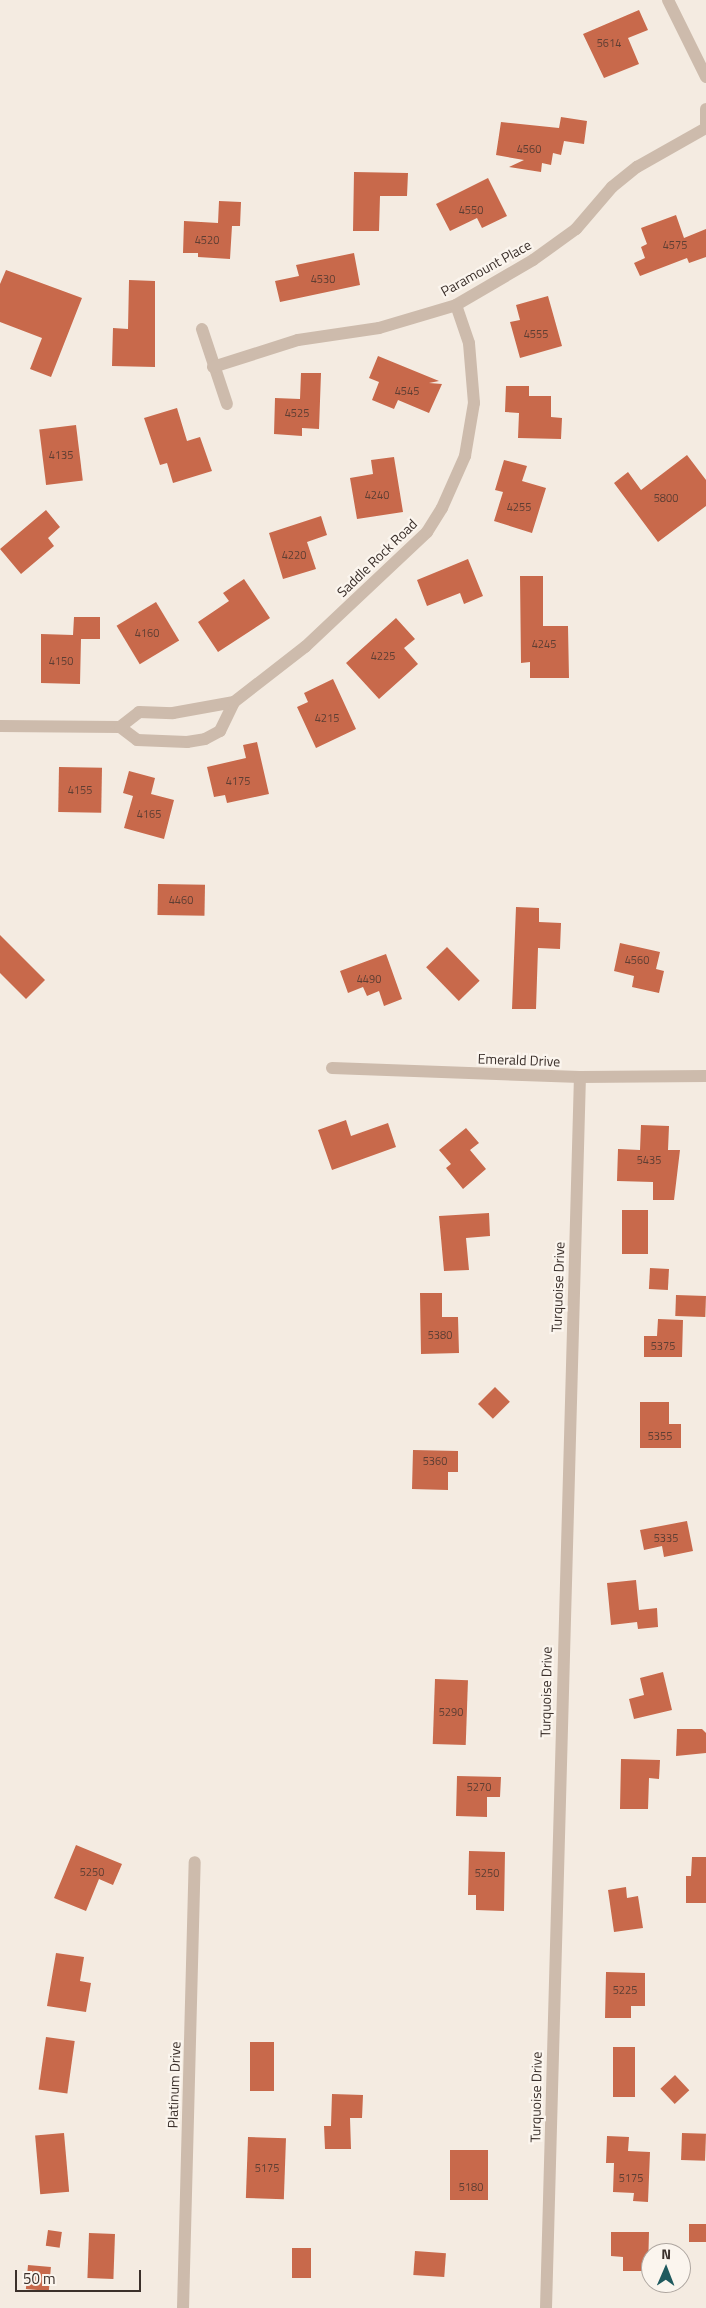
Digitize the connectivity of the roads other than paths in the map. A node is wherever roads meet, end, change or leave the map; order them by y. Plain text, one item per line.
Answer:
1 (668, 0) edge
2 (706, 77) edge
3 (706, 109) edge
4 (706, 126) edge
5 (456, 305) junction
6 (202, 329) dead end
7 (214, 366) junction
8 (227, 404) dead end
9 (234, 702) junction
10 (0, 726) edge
11 (120, 727) junction
12 (332, 1068) dead end
13 (706, 1076) edge
14 (580, 1077) junction
15 (195, 1862) dead end
16 (183, 2308) edge
17 (546, 2308) edge

1 - 2 street
3 - 4 street, Paramount Place
4 - 5 street, Paramount Place
5 - 7 street, Paramount Place
5 - 9 street, Saddle Rock Road
6 - 7 street
7 - 8 street
9 - 11 street, Saddle Rock Road
9 - 11 street, Saddle Rock Road
10 - 11 street
12 - 14 street, Emerald Drive
13 - 14 street, Emerald Drive
14 - 17 street, Turquoise Drive
15 - 16 street, Platinum Drive

